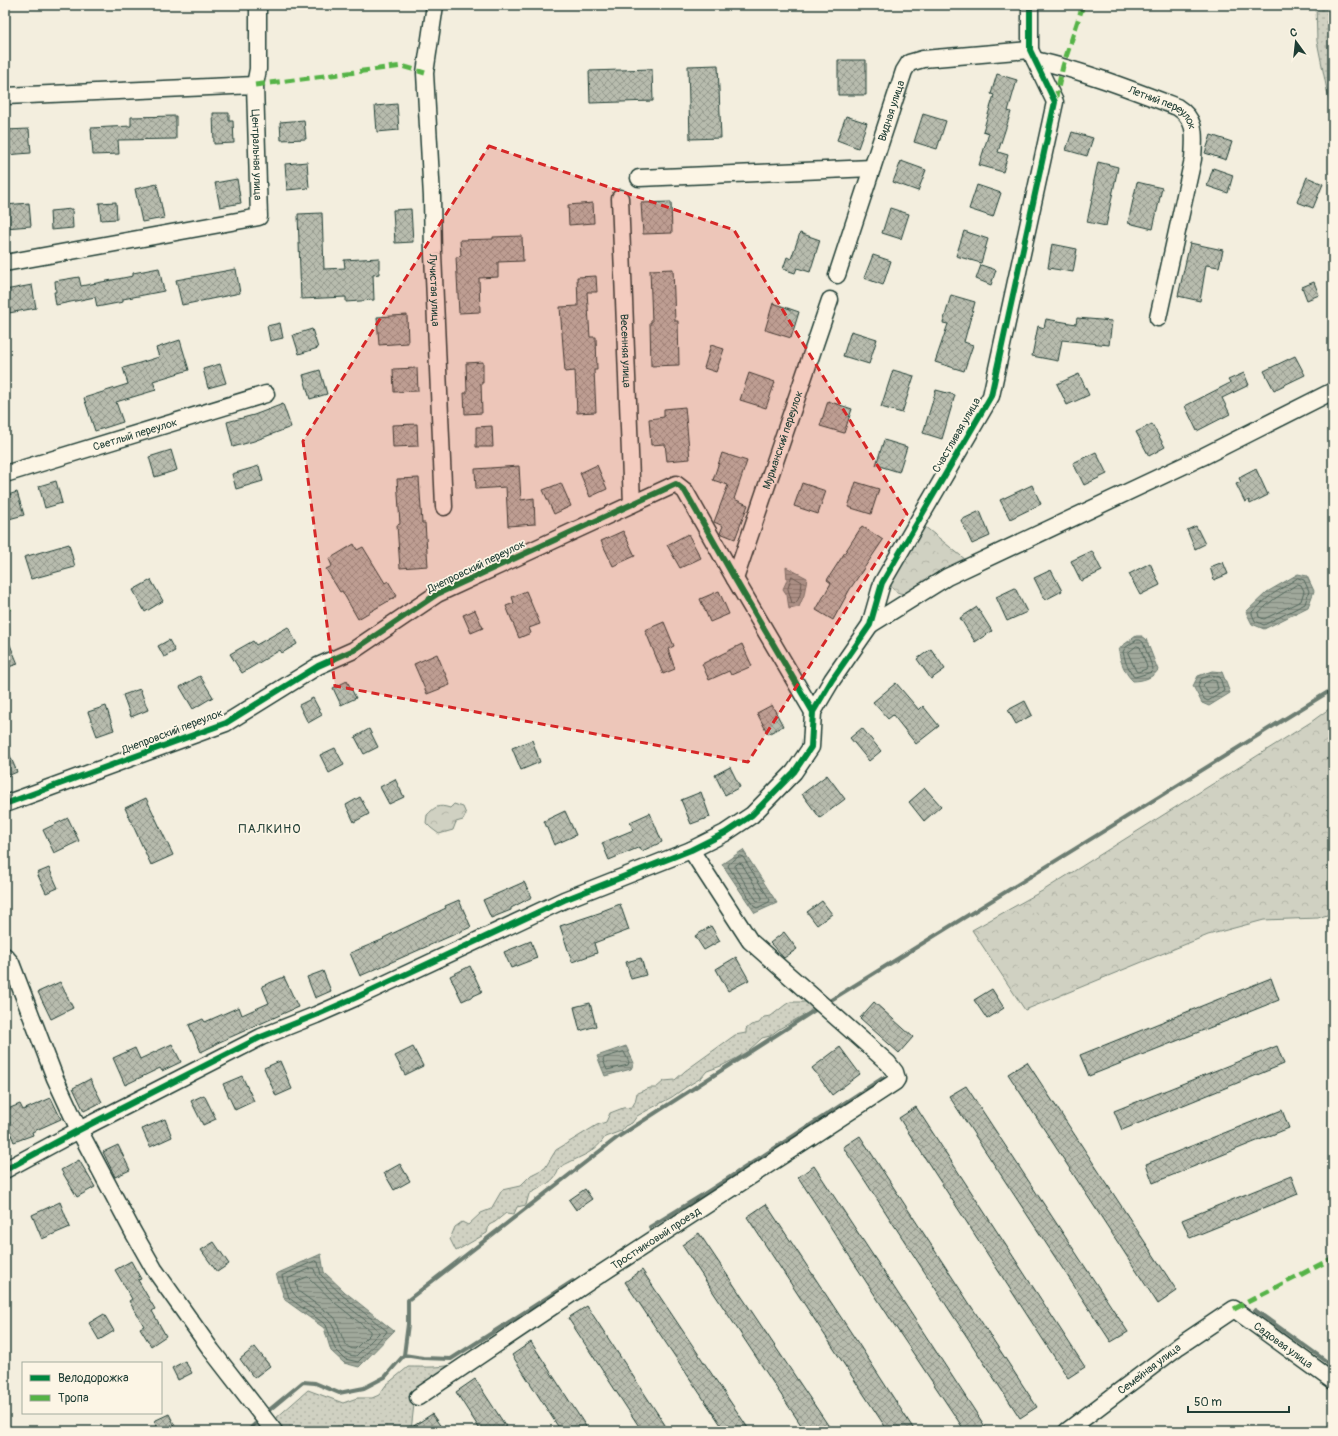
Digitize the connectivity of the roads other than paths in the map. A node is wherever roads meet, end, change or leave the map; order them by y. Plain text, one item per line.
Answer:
1 (258, 5) edge
2 (435, 5) edge
3 (1030, 5) edge
4 (1032, 55) junction
5 (255, 85) junction
6 (5, 96) edge
7 (872, 168) junction
8 (639, 178) dead end
9 (620, 198) dead end
10 (5, 263) edge
11 (837, 275) dead end
12 (830, 300) dead end
13 (1158, 318) dead end
14 (1333, 391) edge
15 (266, 394) dead end
16 (5, 474) edge
17 (632, 504) junction
18 (444, 507) dead end
19 (735, 579) junction
20 (870, 625) junction
21 (813, 712) junction
22 (5, 804) edge
23 (691, 850) junction
24 (5, 956) edge
25 (79, 1130) junction
26 (5, 1170) edge
27 (1234, 1309) joint
28 (1333, 1381) edge
29 (418, 1397) dead end
30 (274, 1431) edge
31 (1067, 1431) edge

1 - 5 street
2 - 18 street, Лучистая улица
3 - 4 street
4 - 7 street, Видная улица
4 - 13 street, Летний переулок
4 - 20 street, Счастливая улица
5 - 6 street
5 - 10 street, Центральная улица
7 - 8 street
7 - 11 street, Видная улица
9 - 17 street, Весенняя улица
12 - 19 street, Мурманский переулок
14 - 20 street
15 - 16 street, Светлый переулок
17 - 19 street, Днепровский переулок
17 - 22 street, Днепровский переулок
19 - 21 street, Днепровский переулок
20 - 21 street, Счастливая улица
21 - 23 street
23 - 25 street
23 - 29 street, Тростниковый проезд
24 - 25 street
25 - 26 street
25 - 30 street
27 - 28 street, Садовая улица
27 - 31 street, Семейная улица

